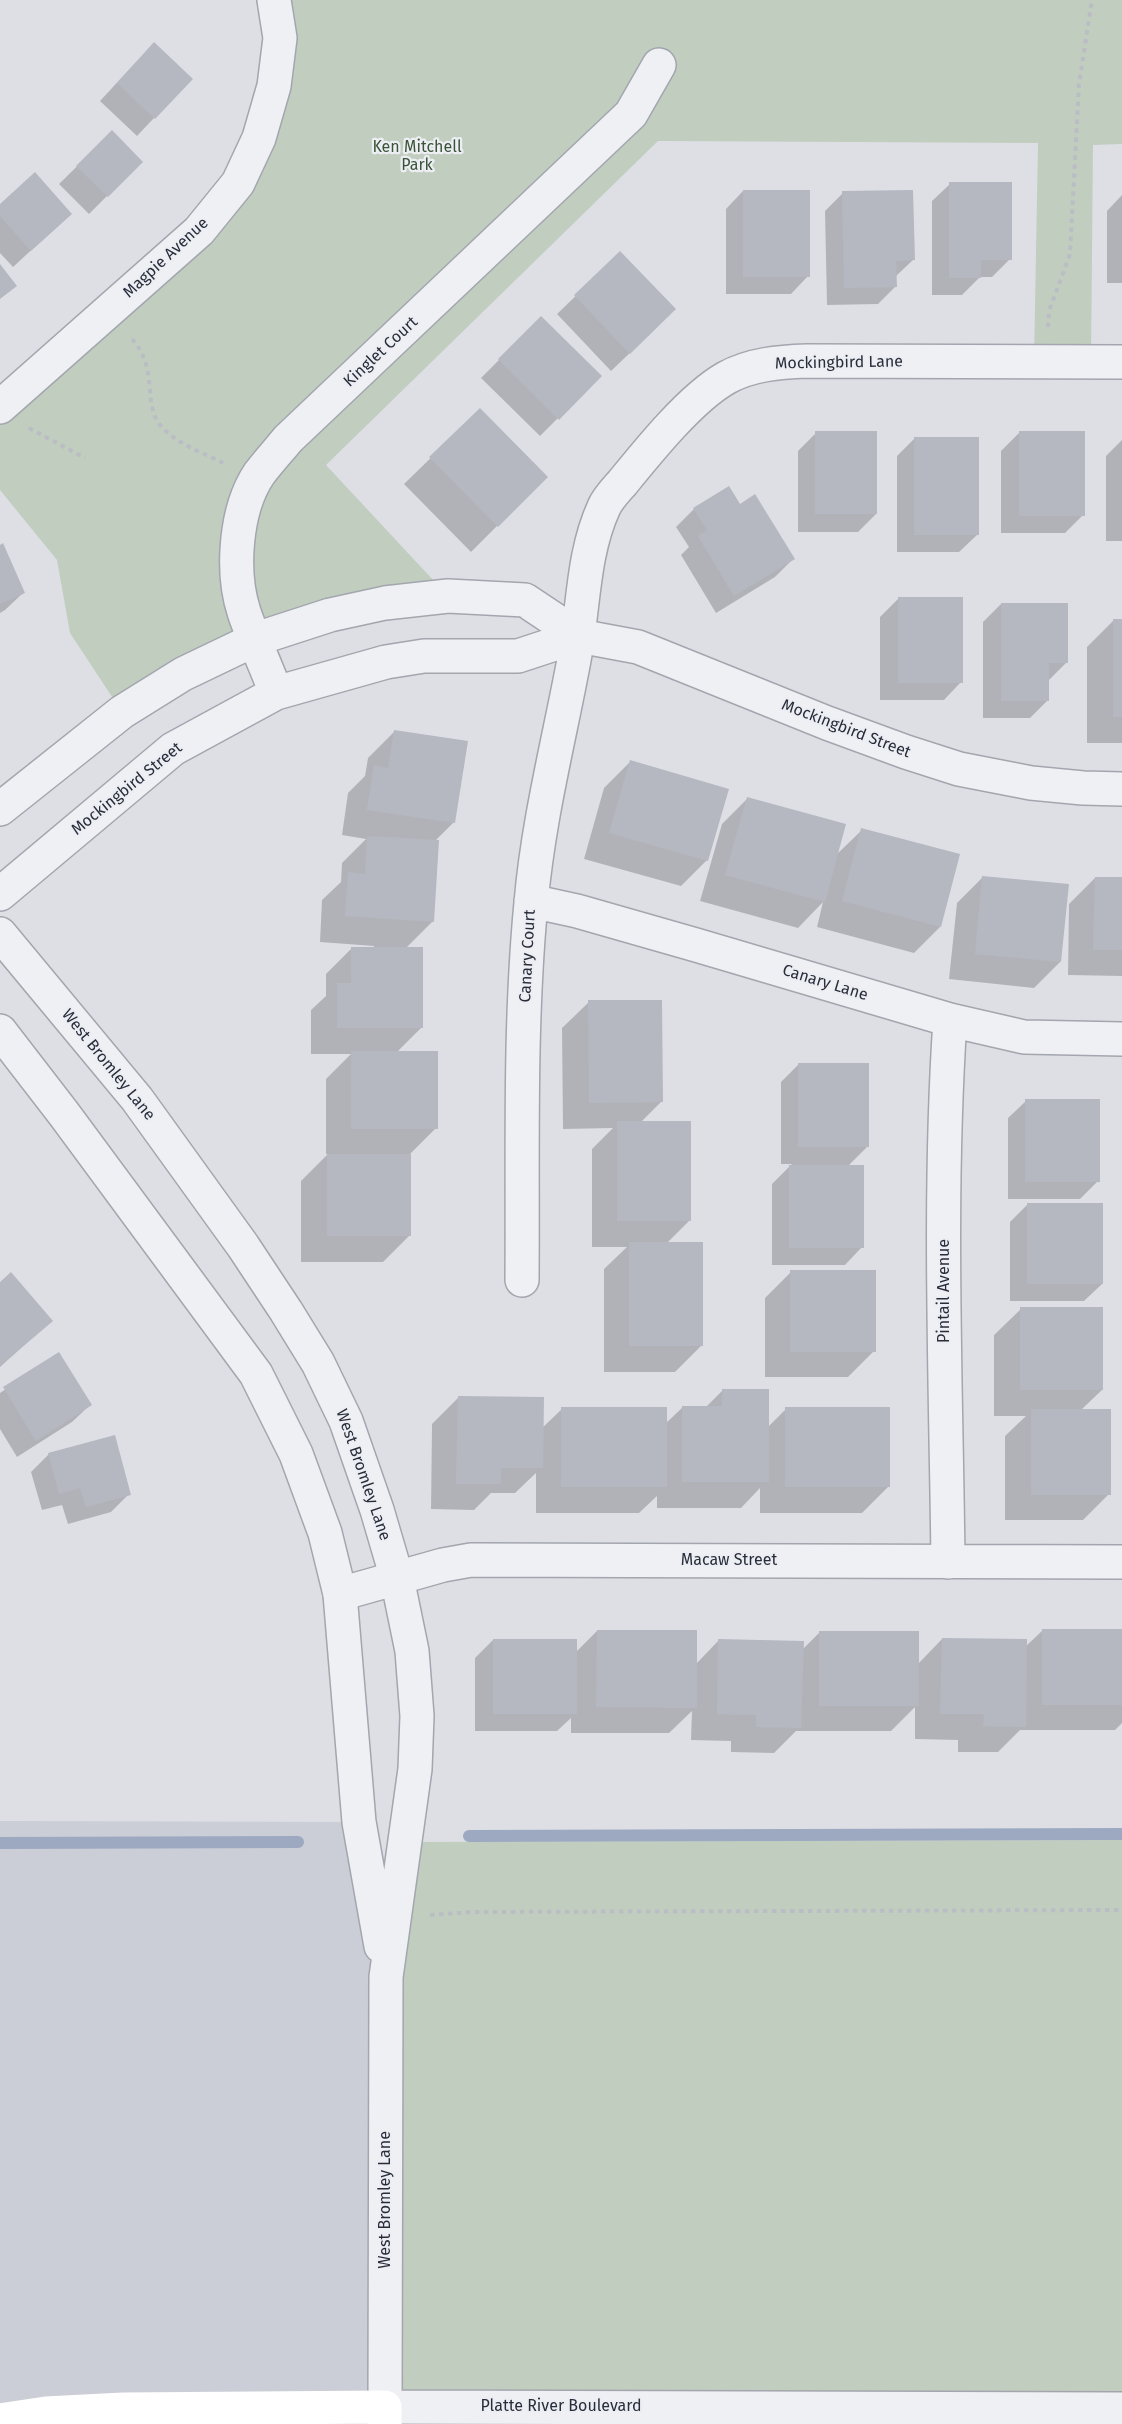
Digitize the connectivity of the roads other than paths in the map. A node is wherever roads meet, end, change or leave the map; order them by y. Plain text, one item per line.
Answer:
1 (274, 0) edge
2 (659, 65) dead end
3 (1122, 362) edge
4 (0, 407) edge
5 (579, 636) junction
6 (256, 639) junction
7 (276, 693) junction
8 (1122, 789) edge
9 (0, 809) edge
10 (0, 894) edge
11 (531, 901) junction
12 (0, 934) edge
13 (950, 1020) junction
14 (0, 1031) edge
15 (1122, 1039) edge
16 (522, 1280) dead end
17 (948, 1562) junction
18 (1122, 1562) edge
19 (397, 1578) junction
20 (340, 1594) junction
21 (386, 1977) junction
22 (1122, 2409) edge
23 (385, 2415) edge
24 (0, 2420) edge

1 - 4 street, Magpie Avenue
2 - 6 street, Kinglet Court
3 - 5 street, Mockingbird Lane
5 - 6 street, Mockingbird Street
5 - 7 street, Mockingbird Street
5 - 8 street, Mockingbird Street
5 - 11 street, Canary Court
6 - 7 street, Kinglet Court
6 - 9 street, Mockingbird Street
7 - 10 street, Mockingbird Street
11 - 13 street, Canary Lane
11 - 16 street, Canary Court
12 - 19 street, West Bromley Lane
13 - 15 street, Canary Lane
13 - 17 street, Pintail Avenue
14 - 20 street, West Bromley Lane
17 - 18 street, Macaw Street
17 - 19 street, Macaw Street
19 - 20 street, Macaw Street
19 - 21 street, West Bromley Lane
20 - 21 street, West Bromley Lane
21 - 23 street, West Bromley Lane
22 - 23 street, Platte River Boulevard
23 - 24 main road, Platte River Boulevard

